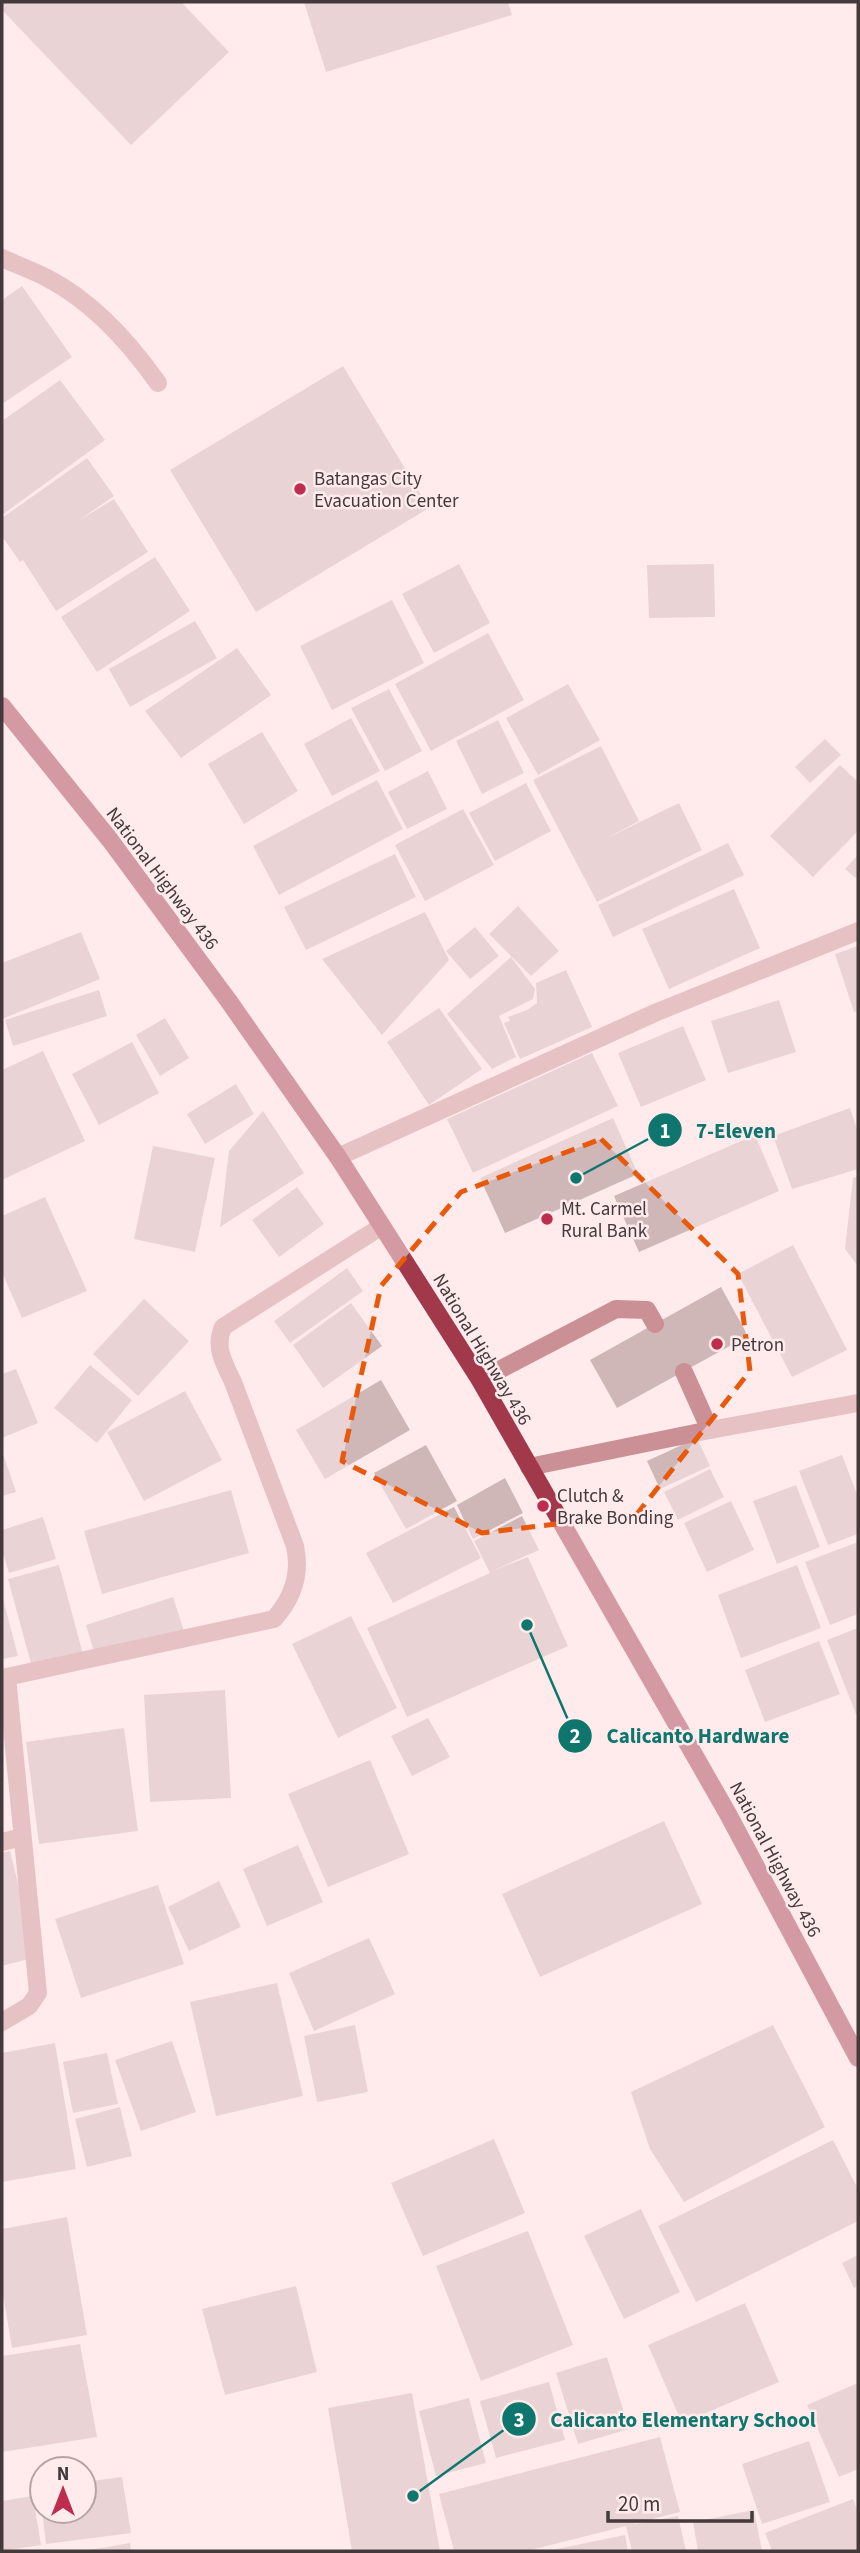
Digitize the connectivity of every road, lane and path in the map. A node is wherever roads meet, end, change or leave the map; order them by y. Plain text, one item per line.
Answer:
1 (2, 258) edge
2 (158, 383) dead end
3 (2, 706) edge
4 (858, 931) edge
5 (338, 1157) junction
6 (382, 1226) junction
7 (655, 1324) dead end
8 (684, 1372) dead end
9 (480, 1380) junction
10 (858, 1403) edge
11 (710, 1430) junction
12 (529, 1468) junction
13 (4, 1677) edge
14 (23, 1837) junction
15 (2, 1842) edge
16 (2, 2022) edge
17 (858, 2058) edge

1 - 2 street
3 - 5 main road, National Highway 436
4 - 5 street
5 - 6 main road, National Highway 436
6 - 9 main road, National Highway 436
6 - 13 street
7 - 9 street
8 - 11 street
9 - 12 main road, National Highway 436
10 - 11 street
11 - 12 street
12 - 17 main road, National Highway 436
13 - 14 street
14 - 15 street
14 - 16 street

